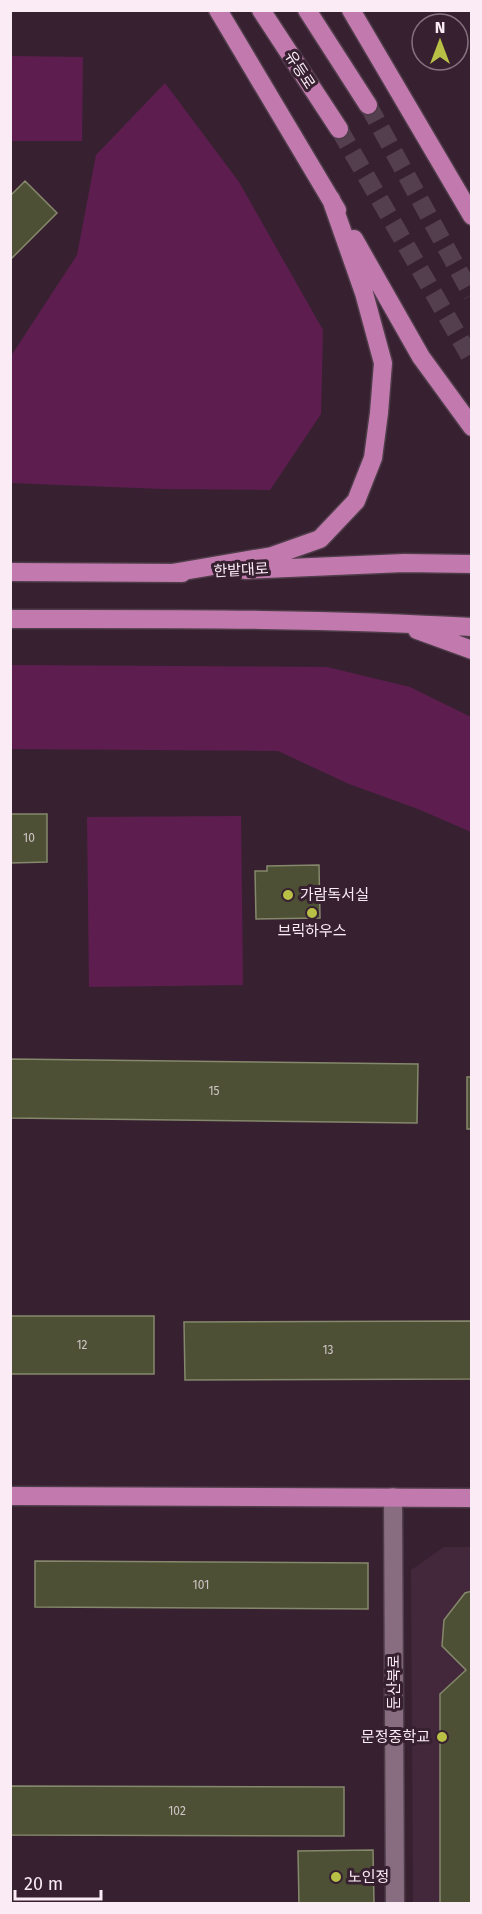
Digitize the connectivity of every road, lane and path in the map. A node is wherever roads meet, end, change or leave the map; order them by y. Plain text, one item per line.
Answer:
1 (218, 10) edge
2 (261, 10) edge
3 (307, 10) edge
4 (351, 10) edge
5 (368, 105) tunnel mouth
6 (339, 129) tunnel mouth
7 (330, 199) junction
8 (471, 216) edge
9 (471, 427) edge
10 (471, 564) edge
11 (10, 572) edge
12 (172, 573) junction
13 (10, 619) edge
14 (396, 623) junction
15 (471, 627) edge
16 (471, 650) edge
17 (10, 1496) edge
18 (393, 1497) junction
19 (471, 1498) edge
20 (395, 1904) edge

1 - 7 main road
2 - 6 main road, 유등로
3 - 5 main road
4 - 8 main road
7 - 9 main road
7 - 12 main road
10 - 12 main road, 한밭대로
11 - 12 main road, 한밭대로
13 - 14 main road
14 - 15 main road
14 - 16 main road
17 - 18 main road
18 - 19 main road
18 - 20 street, 둔산북로

